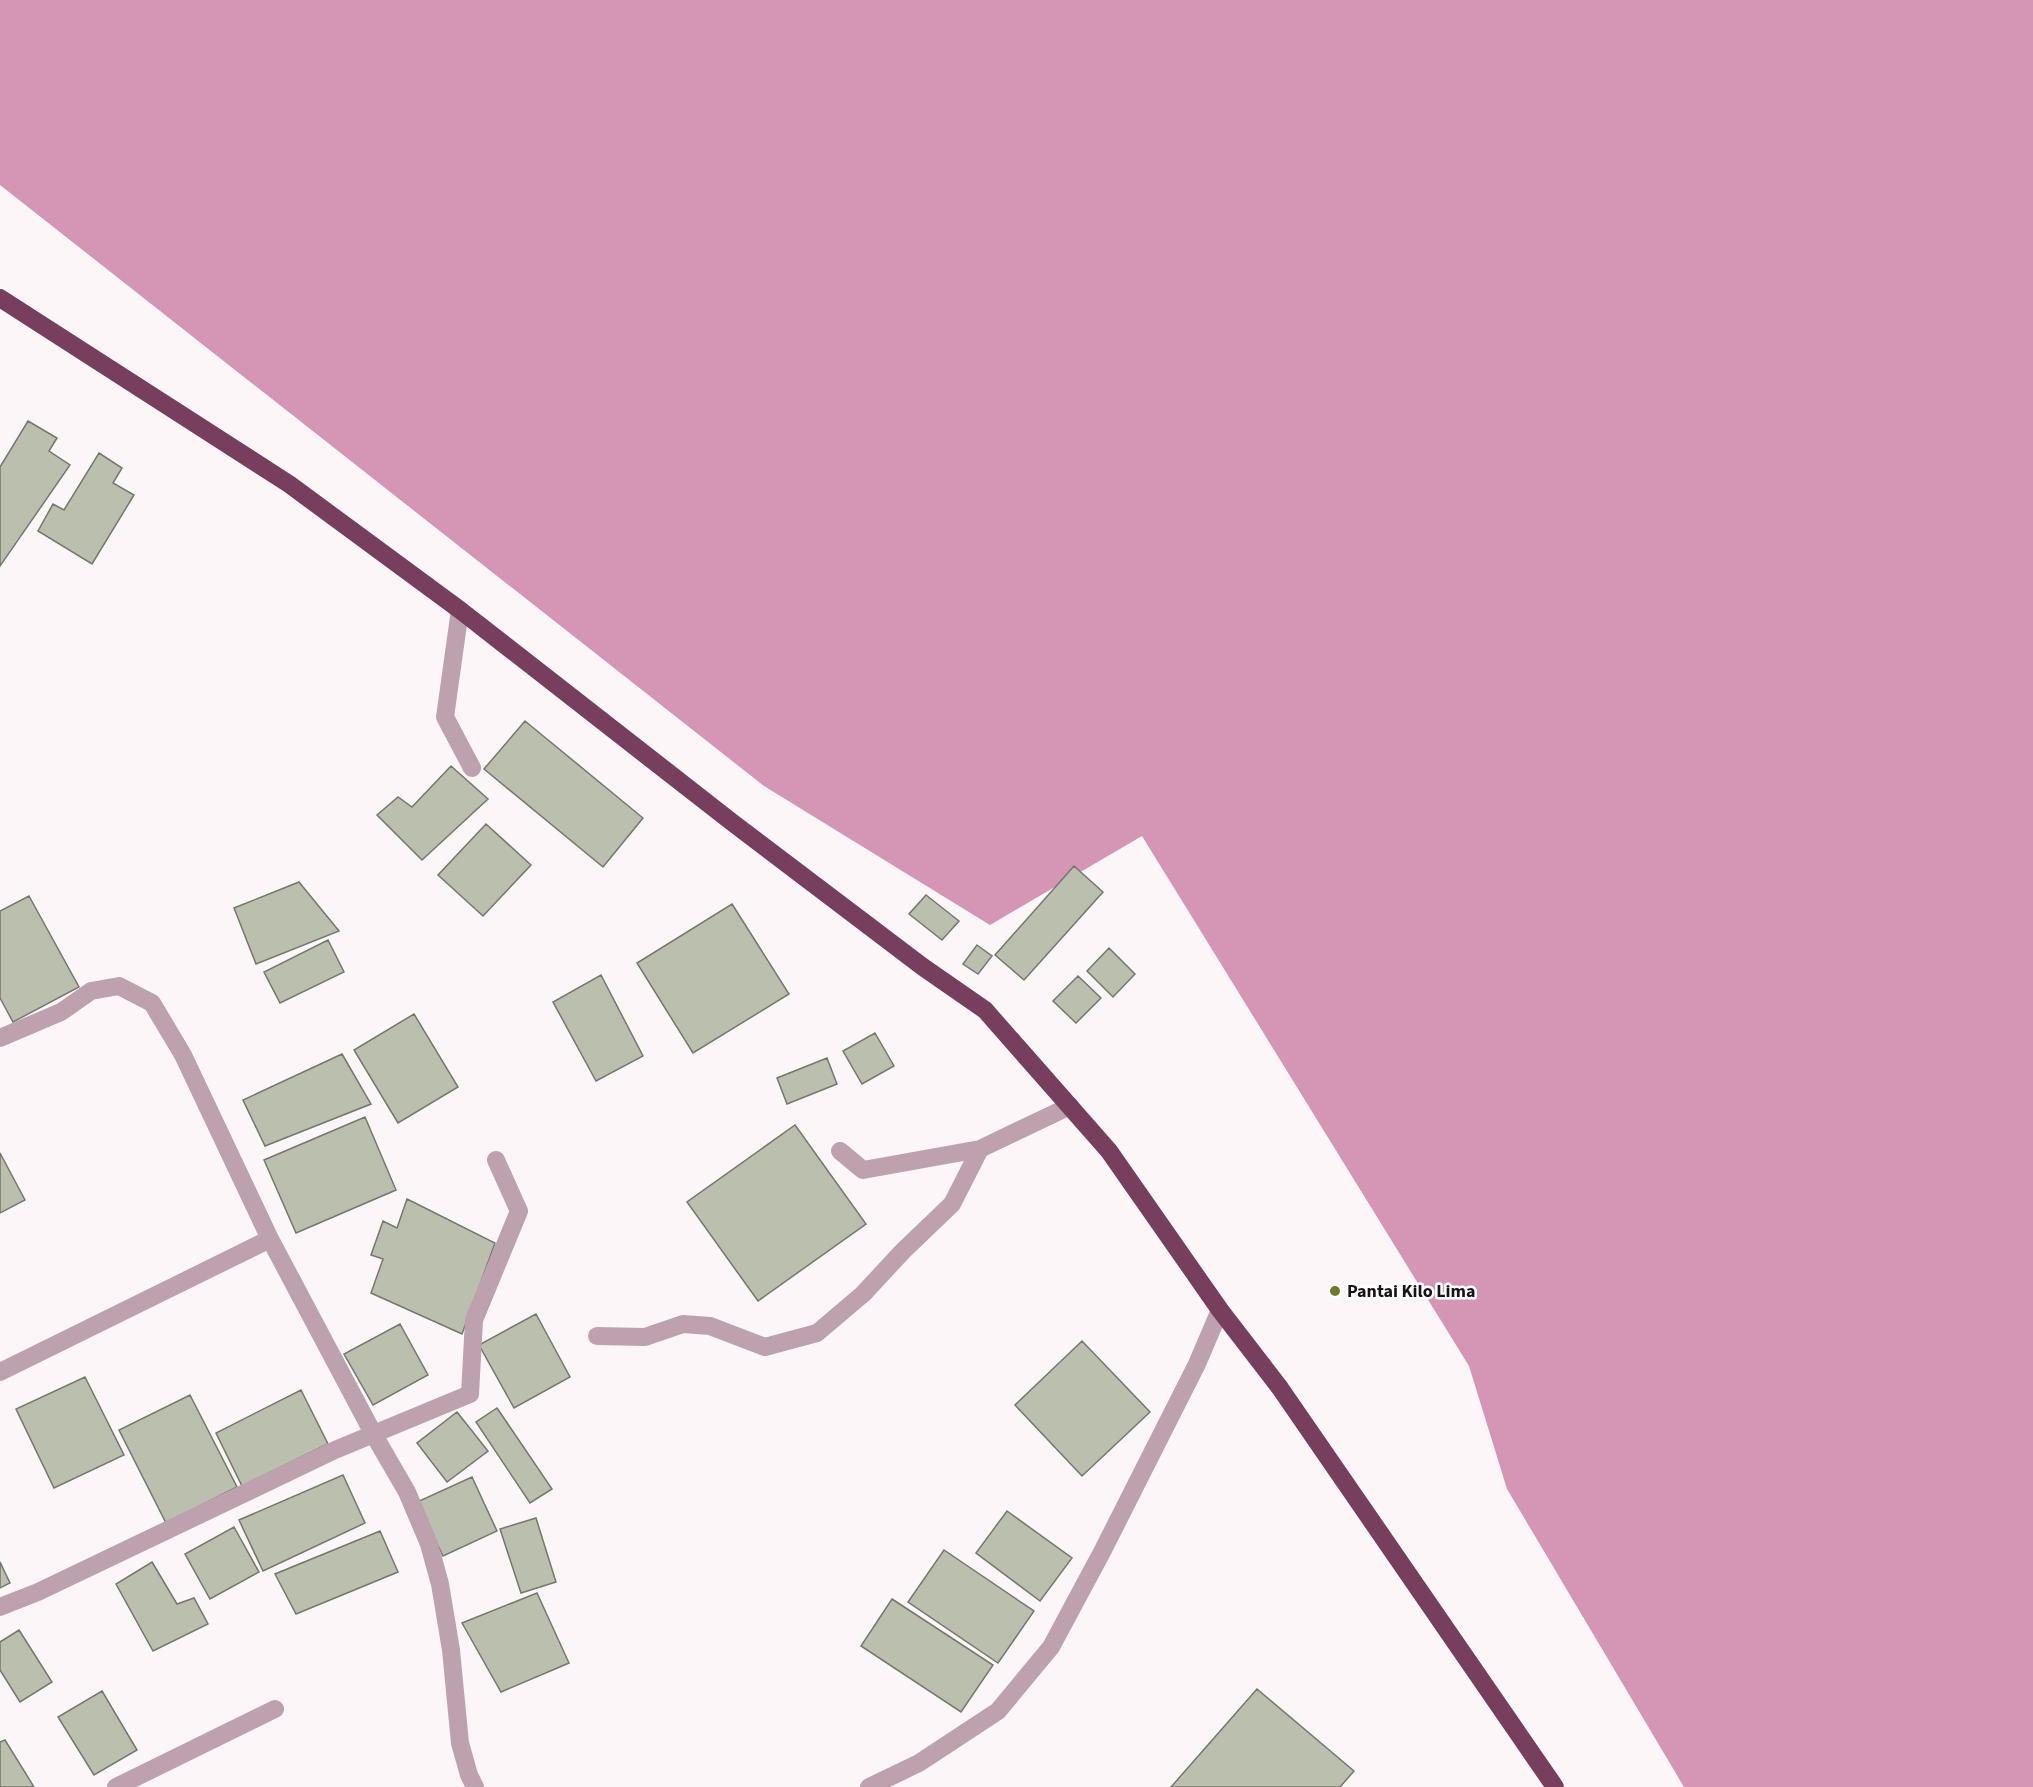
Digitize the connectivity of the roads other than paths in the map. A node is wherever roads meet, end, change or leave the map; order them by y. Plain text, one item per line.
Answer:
1 (0, 298) edge
2 (460, 610) junction
3 (472, 768) dead end
4 (0, 1038) edge
5 (1070, 1106) junction
6 (980, 1149) junction
7 (840, 1151) dead end
8 (496, 1160) dead end
9 (270, 1239) junction
10 (1220, 1310) junction
11 (597, 1336) dead end
12 (0, 1372) edge
13 (374, 1435) junction
14 (0, 1607) edge
15 (275, 1709) dead end
16 (116, 1787) edge
17 (475, 1787) edge
18 (869, 1787) edge
19 (1555, 1787) edge

1 - 2 highway
2 - 3 street
2 - 5 highway
4 - 9 street
5 - 6 street
5 - 10 highway
6 - 7 street
6 - 11 street
8 - 13 street
9 - 12 street
9 - 13 street
10 - 18 street
10 - 19 highway
13 - 14 street
13 - 17 street
15 - 16 street

